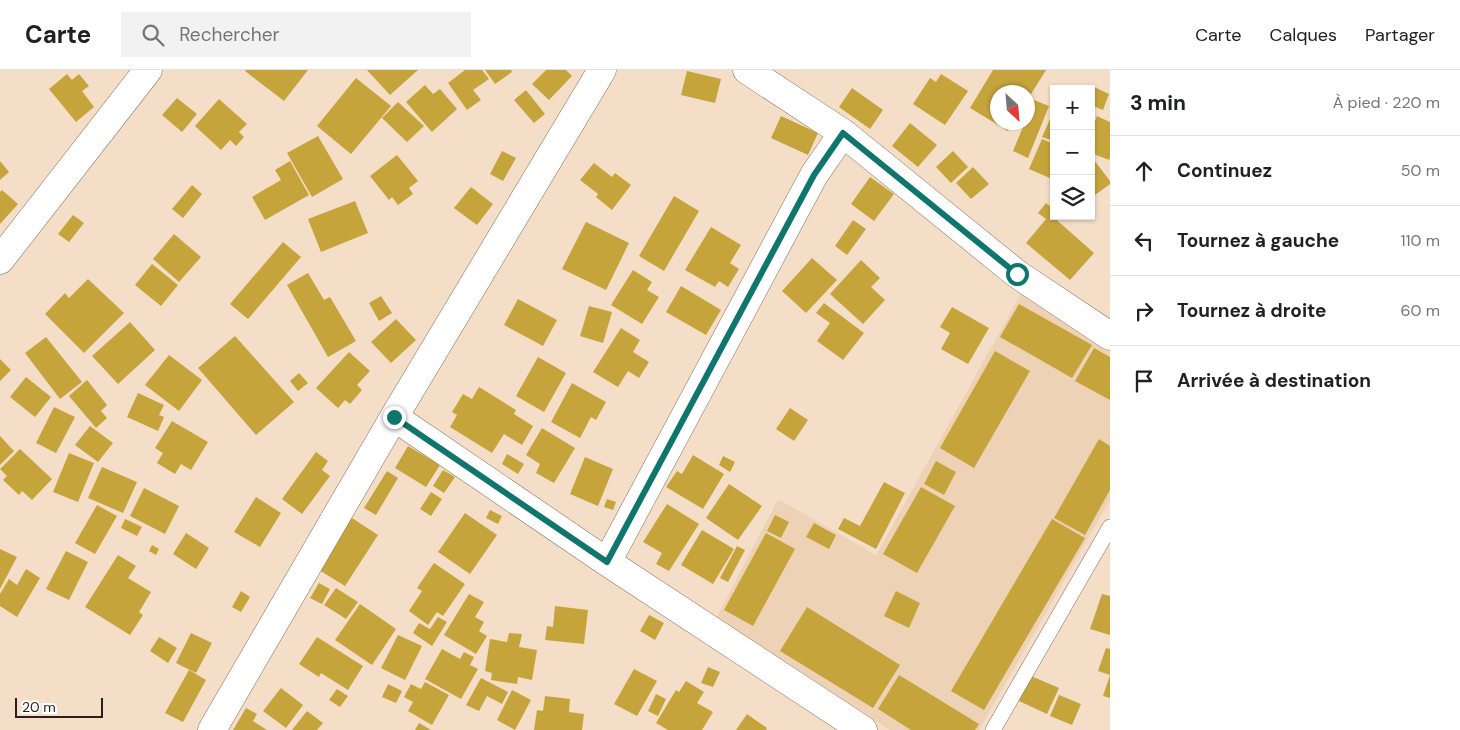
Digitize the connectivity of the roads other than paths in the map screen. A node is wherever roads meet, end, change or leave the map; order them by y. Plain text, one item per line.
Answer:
1 (148, 70) edge
2 (602, 70) edge
3 (747, 70) edge
4 (843, 133) junction
5 (0, 260) edge
6 (1110, 336) edge
7 (394, 417) junction
8 (1110, 527) edge
9 (607, 562) junction
10 (212, 730) edge
11 (863, 730) edge
12 (992, 730) edge

1 - 5 street
2 - 7 street
3 - 4 street
4 - 6 street
4 - 9 street
7 - 9 street
7 - 10 street
8 - 12 lane
9 - 11 street

